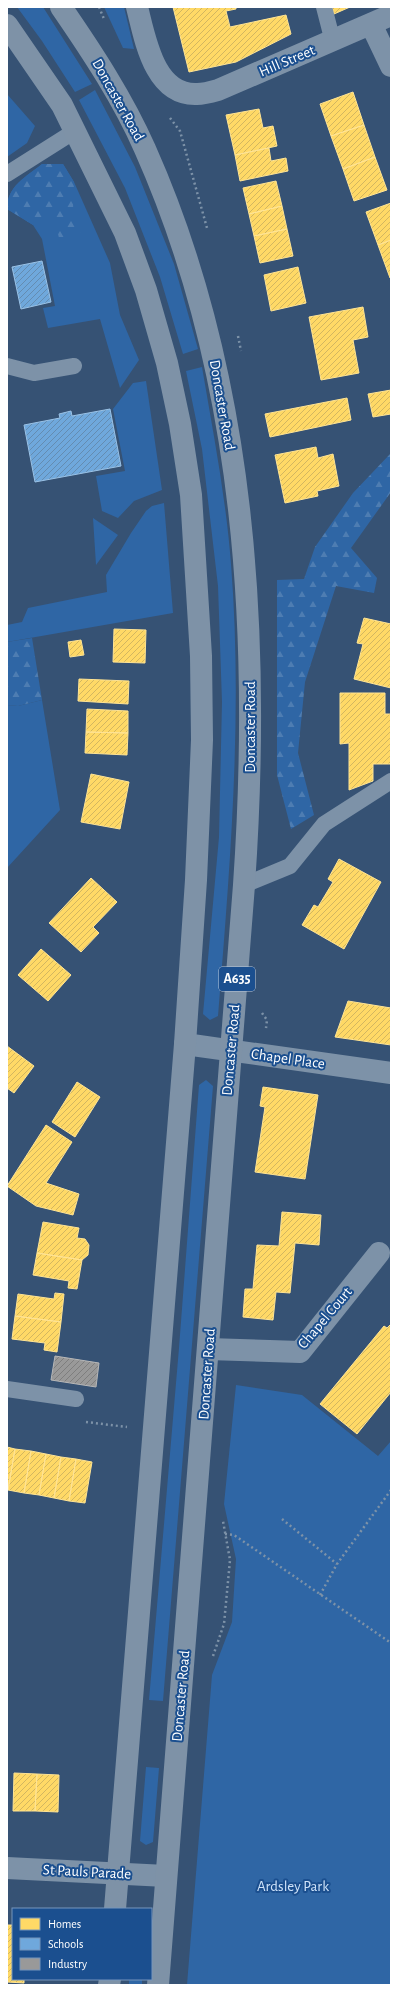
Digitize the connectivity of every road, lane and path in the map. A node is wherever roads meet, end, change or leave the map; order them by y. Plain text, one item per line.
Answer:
1 (61, 7) edge
2 (137, 7) edge
3 (324, 7) edge
4 (391, 15) edge
5 (371, 24) junction
6 (7, 25) edge
7 (333, 42) junction
8 (391, 66) edge
9 (75, 131) junction
10 (7, 174) edge
11 (7, 366) edge
12 (74, 366) dead end
13 (391, 781) edge
14 (244, 885) junction
15 (185, 1044) junction
16 (230, 1050) junction
17 (391, 1073) edge
18 (379, 1253) dead end
19 (208, 1349) junction
20 (7, 1388) edge
21 (76, 1400) joint
22 (153, 1429) junction
23 (391, 1490) edge
24 (282, 1519) dead end
25 (195, 1530) junction
26 (337, 1564) junction
27 (320, 1596) junction
28 (391, 1643) edge
29 (7, 1868) edge
30 (118, 1873) junction
31 (166, 1876) junction
32 (115, 1908) edge
33 (158, 1985) edge

1 - 14 highway, Doncaster Road / A635
2 - 7 street, Hill Street
3 - 7 lane
4 - 5 street, Hill Street
5 - 7 street, Hill Street
5 - 8 street
6 - 9 highway
9 - 10 lane
9 - 15 highway
11 - 12 lane
13 - 14 lane
14 - 16 highway, Doncaster Road / A635
15 - 16 street, Chapel Place
15 - 22 highway
16 - 17 street, Chapel Place
16 - 19 highway, Doncaster Road / A635
18 - 19 street, Chapel Court
19 - 25 highway, Doncaster Road / A635
20 - 21 lane
21 - 22 path
22 - 30 highway
23 - 26 path
24 - 26 path
25 - 27 path
25 - 31 highway, Doncaster Road / A635
26 - 27 path
27 - 28 path
29 - 30 street, St Pauls Parade
30 - 31 street, St Pauls Parade
30 - 32 highway
31 - 33 highway, Doncaster Road / A635

